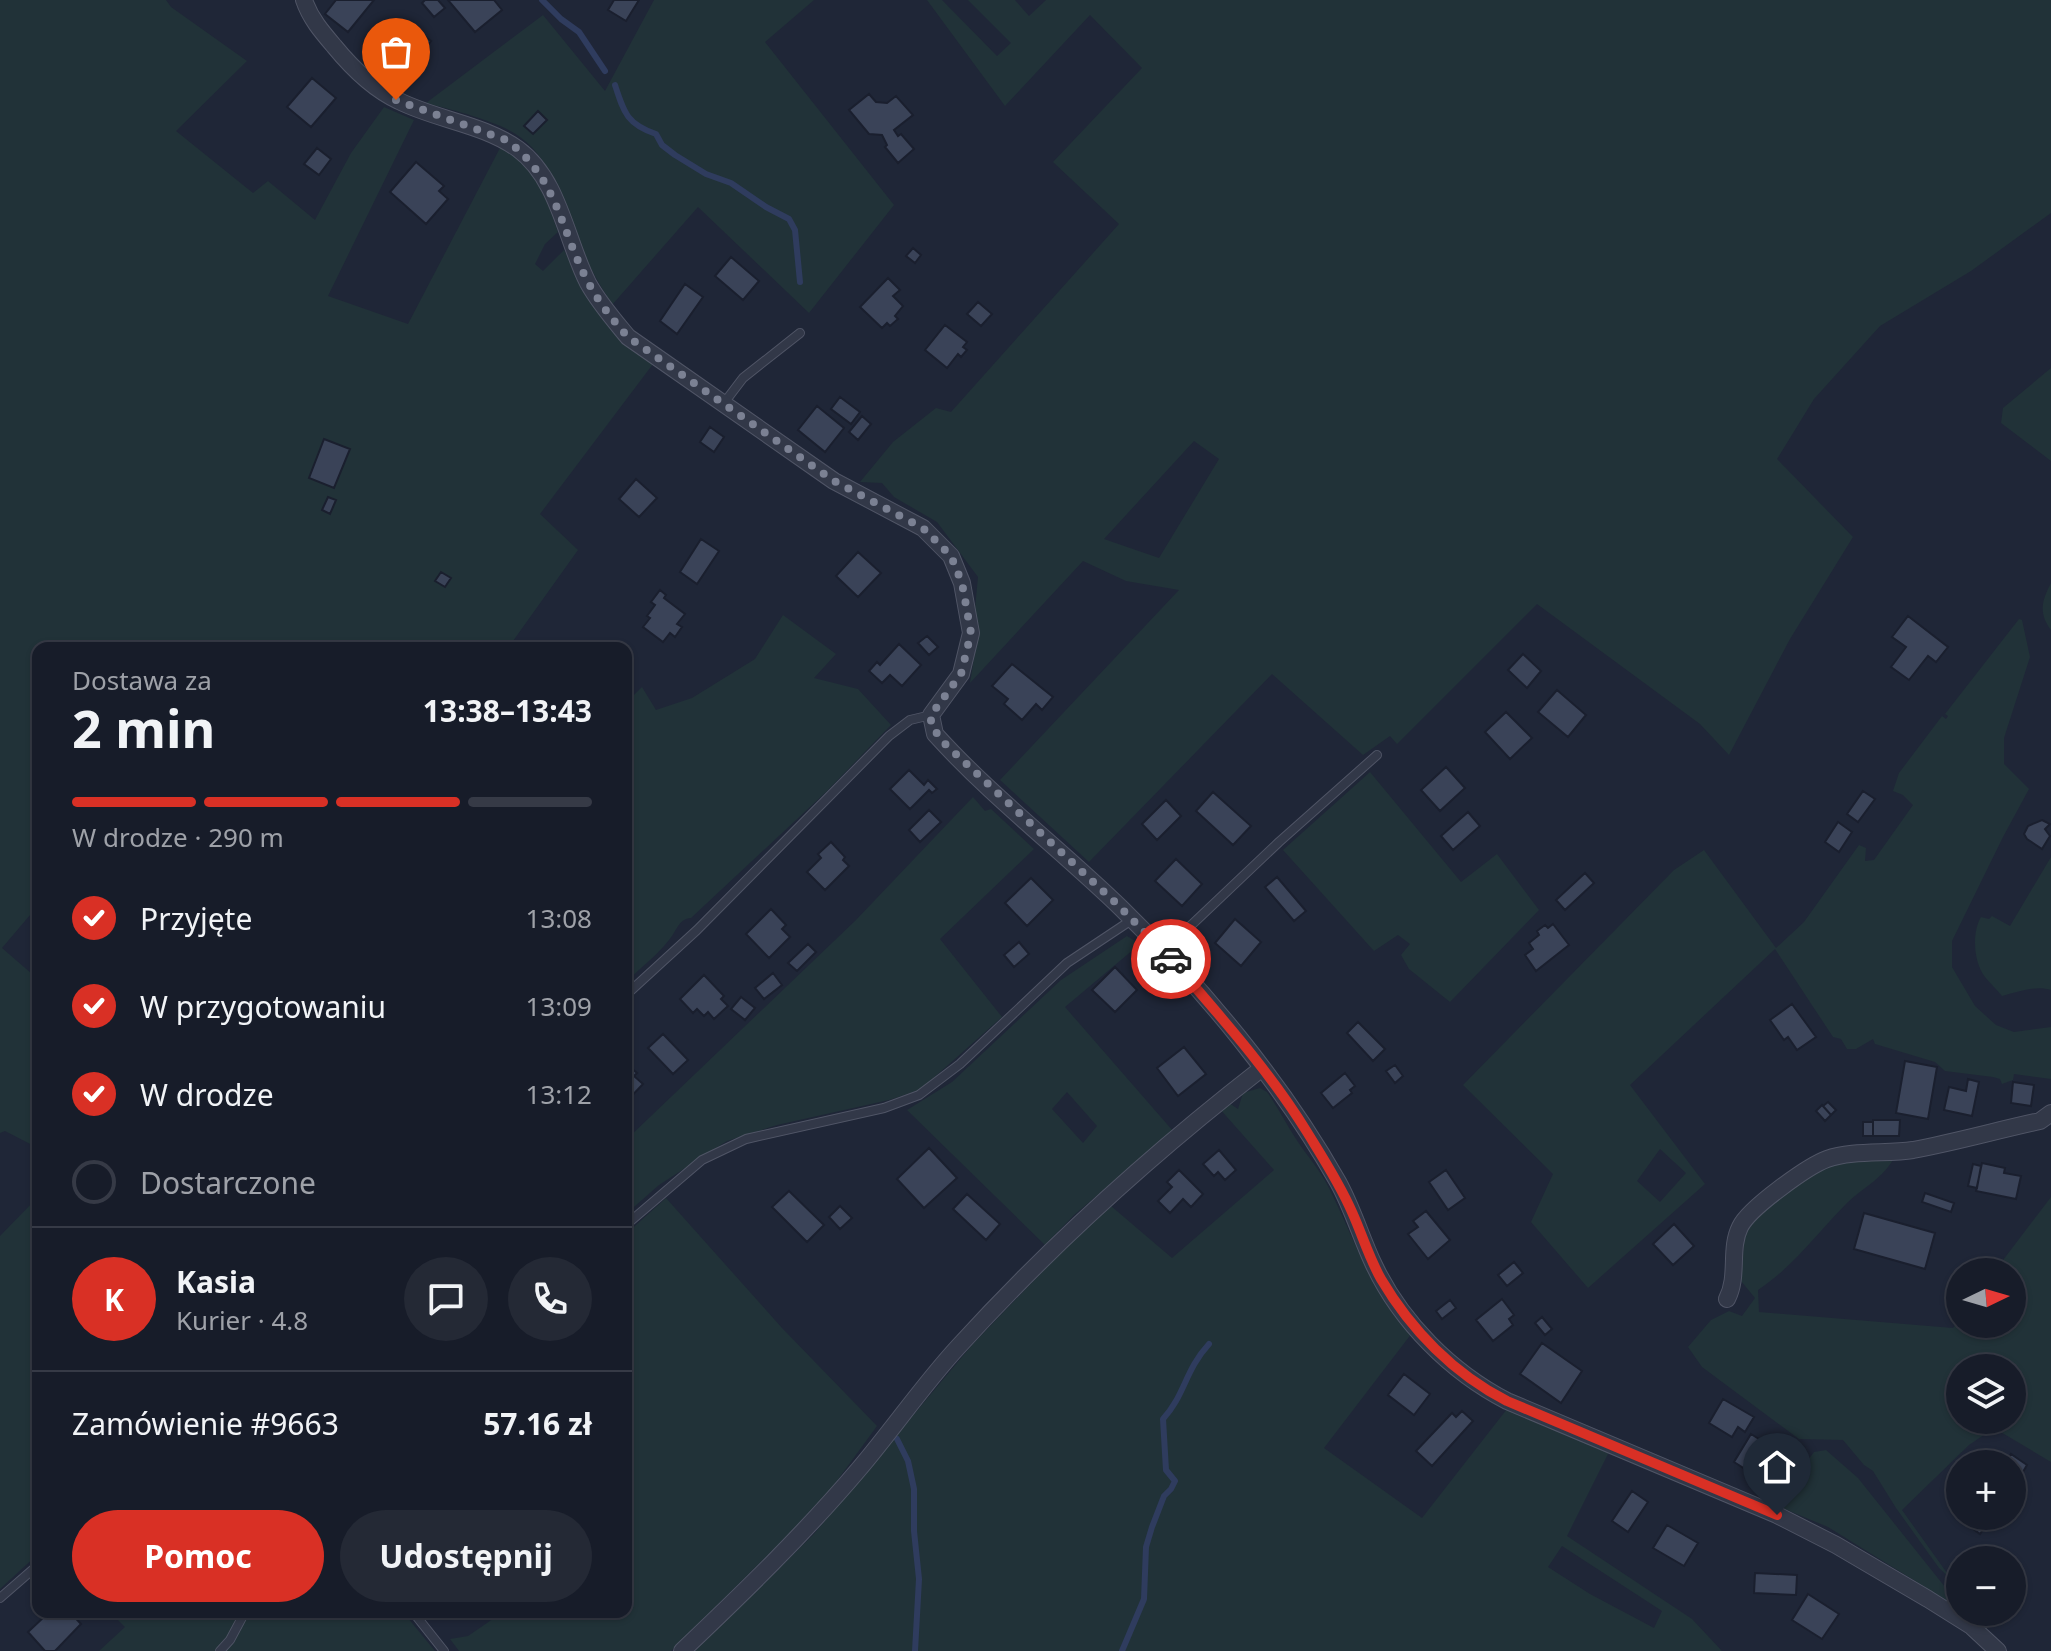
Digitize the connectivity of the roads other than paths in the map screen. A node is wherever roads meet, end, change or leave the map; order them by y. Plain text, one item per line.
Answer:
1 (304, 0) edge
2 (800, 333) dead end
3 (724, 404) junction
4 (931, 715) junction
5 (1377, 755) dead end
6 (1133, 919) junction
7 (1164, 951) junction
8 (632, 989) edge
9 (1261, 1069) junction
10 (2051, 1113) edge
11 (632, 1220) edge
12 (1727, 1299) dead end
13 (32, 1570) edge
14 (0, 1598) edge
15 (242, 1618) edge
16 (418, 1618) edge
17 (220, 1651) edge
18 (444, 1651) edge
19 (682, 1651) edge
20 (1998, 1651) edge

1 - 3 street
2 - 3 lane
3 - 4 street
4 - 6 street
4 - 8 lane
5 - 7 lane
6 - 7 street
6 - 11 lane
7 - 9 street
9 - 19 street
9 - 20 street
10 - 12 street
13 - 14 lane
15 - 17 lane
16 - 18 lane

